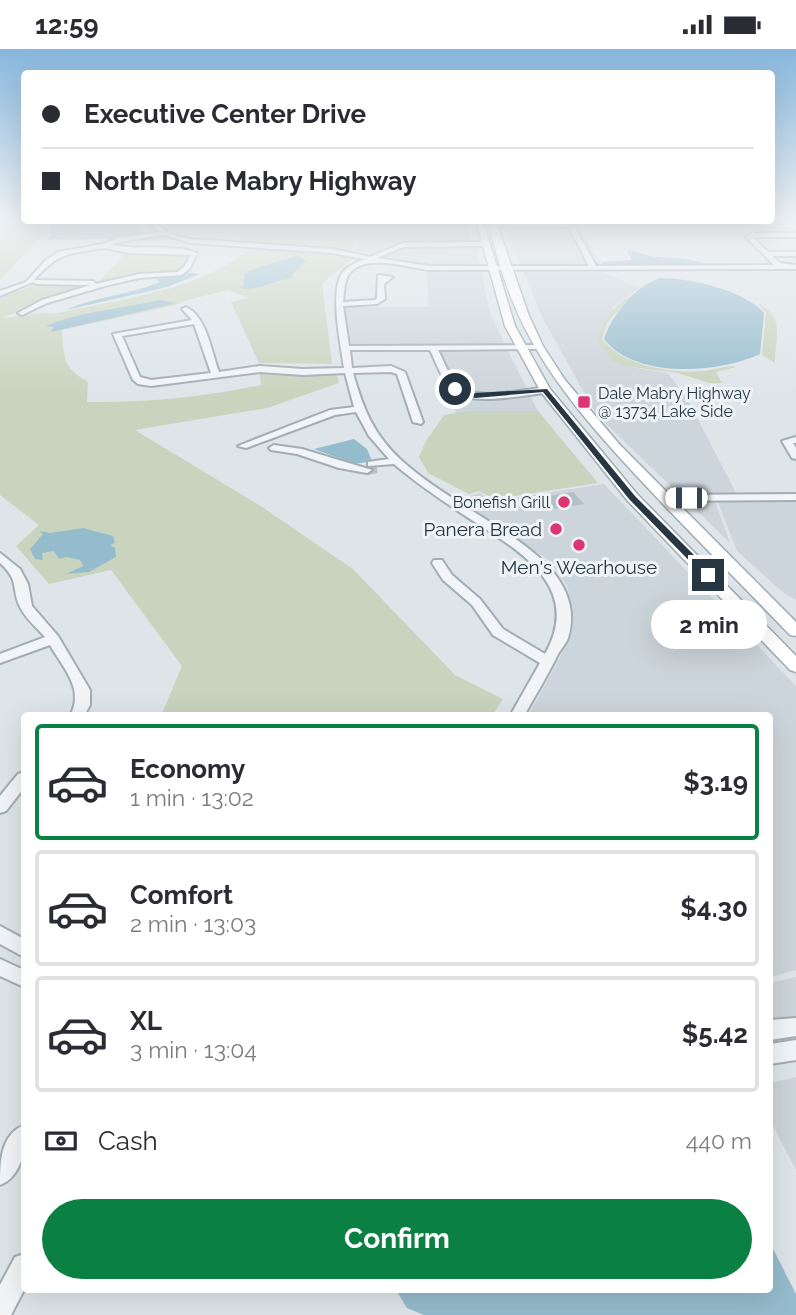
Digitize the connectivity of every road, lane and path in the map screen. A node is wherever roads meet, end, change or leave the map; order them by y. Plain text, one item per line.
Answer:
1 (33, 278) edge
2 (39, 278) edge
3 (135, 278) edge
4 (343, 278) edge
5 (496, 278) edge
6 (511, 278) edge
7 (36, 282) junction
8 (381, 283) dead end
9 (105, 284) junction
10 (1, 295) edge
11 (339, 303) junction
12 (186, 309) dead end
13 (22, 313) dead end
14 (197, 321) junction
15 (520, 347) junction
16 (539, 347) junction
17 (344, 348) junction
18 (433, 348) junction
19 (348, 369) junction
20 (215, 373) junction
21 (545, 390) junction
22 (359, 409) junction
23 (418, 422) dead end
24 (796, 440) edge
25 (243, 446) dead end
26 (274, 448) dead end
27 (796, 456) edge
28 (392, 462) junction
29 (796, 497) edge
30 (664, 498) junction
31 (635, 500) junction
32 (0, 557) edge
33 (438, 563) dead end
34 (796, 631) edge
35 (53, 639) junction
36 (0, 659) edge
37 (549, 662) junction
38 (796, 666) edge
39 (79, 712) edge
40 (519, 712) edge
41 (21, 782) edge
42 (0, 807) edge
43 (0, 934) edge
44 (21, 947) edge
45 (0, 967) edge
46 (21, 978) edge
47 (796, 1027) edge
48 (773, 1030) edge
49 (796, 1051) edge
50 (773, 1053) edge
51 (21, 1141) edge
52 (0, 1174) edge
53 (21, 1272) edge
54 (0, 1310) edge

1 - 10 street
2 - 7 street
3 - 9 street
4 - 11 street
5 - 15 main road
6 - 16 main road
7 - 9 street
7 - 10 street
8 - 11 street
9 - 13 street
11 - 17 street
12 - 14 street
14 - 20 street
14 - 20 street
15 - 16 street
15 - 18 street
15 - 21 main road
16 - 30 main road
17 - 18 street
17 - 19 street
18 - 21 street
19 - 20 street
19 - 22 street
19 - 23 street
21 - 31 main road
22 - 25 street
22 - 28 street
24 - 27 street
26 - 28 street
28 - 37 street
29 - 30 street
30 - 31 main road
30 - 34 main road
31 - 38 main road
32 - 35 street
33 - 37 street
35 - 36 street
35 - 39 street
37 - 40 street
41 - 42 street
43 - 44 street
45 - 46 street
47 - 48 street
49 - 50 street
51 - 52 street
53 - 54 street

